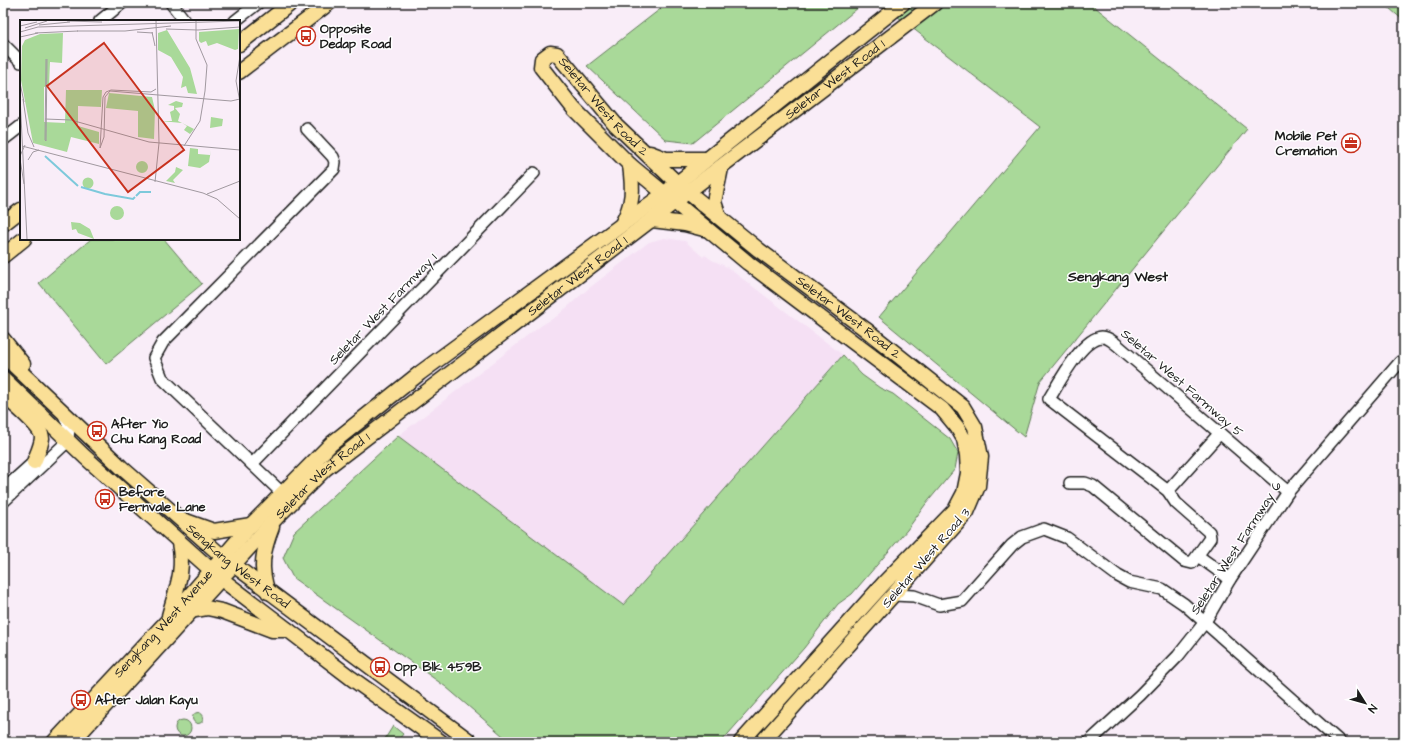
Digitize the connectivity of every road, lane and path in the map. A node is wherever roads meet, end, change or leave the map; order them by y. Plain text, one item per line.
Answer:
1 (122, 3) edge
2 (171, 3) edge
3 (258, 3) edge
4 (291, 3) edge
5 (329, 3) edge
6 (903, 3) edge
7 (935, 3) edge
8 (101, 20) edge
9 (184, 20) edge
10 (236, 20) edge
11 (240, 43) edge
12 (3, 44) edge
13 (20, 61) edge
14 (242, 68) edge
15 (20, 127) edge
16 (307, 129) dead end
17 (3, 140) edge
18 (642, 150) junction
19 (707, 159) junction
20 (630, 165) junction
21 (721, 168) junction
22 (534, 173) dead end
23 (677, 183) junction
24 (688, 192) junction
25 (670, 198) junction
26 (20, 211) edge
27 (719, 217) junction
28 (652, 220) junction
29 (3, 224) edge
30 (621, 226) junction
31 (708, 230) junction
32 (23, 240) edge
33 (3, 256) edge
34 (3, 339) edge
35 (3, 355) edge
36 (907, 362) joint
37 (1400, 362) dead end
38 (895, 374) joint
39 (3, 378) edge
40 (32, 382) junction
41 (3, 394) edge
42 (61, 410) junction
43 (49, 423) junction
44 (1220, 434) junction
45 (68, 441) junction
46 (34, 462) junction
47 (252, 464) junction
48 (1070, 483) dead end
49 (277, 489) junction
50 (1168, 491) junction
51 (1288, 492) junction
52 (4, 495) edge
53 (269, 516) junction
54 (179, 518) junction
55 (251, 525) junction
56 (179, 543) junction
57 (1198, 556) junction
58 (228, 561) junction
59 (216, 574) junction
60 (1230, 579) junction
61 (885, 582) junction
62 (906, 582) junction
63 (268, 592) junction
64 (894, 595) junction
65 (927, 600) junction
66 (189, 611) junction
67 (169, 619) junction
68 (1205, 622) junction
69 (288, 630) junction
70 (54, 742) edge
71 (72, 742) edge
72 (441, 742) edge
73 (471, 742) edge
74 (741, 742) edge
75 (762, 742) edge
76 (1089, 742) edge
77 (1340, 742) edge

1 - 8 street
2 - 9 street
3 - 10 street
4 - 11 main road
5 - 14 main road
6 - 19 main road, Seletar West Road 1
7 - 21 main road, Seletar West Road 1
12 - 13 street
15 - 17 street
16 - 47 street
18 - 19 main road
18 - 20 main road, Seletar West Road 2
18 - 23 main road, Seletar West Road 2
19 - 23 main road, Seletar West Road 1
20 - 25 main road, Seletar West Road 2
20 - 30 main road
21 - 24 main road, Seletar West Road 1
21 - 27 main road
22 - 47 street, Seletar West Farmway 1
23 - 24 main road, Seletar West Road 2
23 - 25 main road, Seletar West Road 1
24 - 25 main road, Seletar West Road 1
24 - 27 main road, Seletar West Road 2
25 - 28 main road, Seletar West Road 1
25 - 30 main road, Seletar West Road 1
25 - 31 main road, Seletar West Road 2
26 - 29 main road
27 - 36 main road, Seletar West Road 2
28 - 31 main road
28 - 53 main road, Seletar West Road 1
30 - 49 main road, Seletar West Road 1
31 - 38 main road, Seletar West Road 2
32 - 33 main road
34 - 40 main road
35 - 40 main road, Sengkang West Road
36 - 62 main road, Seletar West Road 3
37 - 51 street, Seletar West Farmway 6
38 - 61 main road, Seletar West Road 3
39 - 43 main road, Sengkang West Road
40 - 42 main road, Sengkang West Road
41 - 46 main road
42 - 45 street
42 - 54 main road, Sengkang West Road
43 - 45 main road, Sengkang West Road
43 - 46 main road
44 - 50 street
44 - 50 street, Seletar West Farmway 5
44 - 51 street, Seletar West Farmway 5
45 - 52 street
45 - 56 main road, Sengkang West Road
46 - 52 street
47 - 49 street
48 - 57 street
49 - 53 main road, Seletar West Road 1
50 - 57 street
51 - 60 street, Seletar West Farmway 6
53 - 55 main road, Seletar West Road 1
53 - 58 main road, Seletar West Road 1
53 - 63 main road
54 - 55 main road
54 - 58 main road, Sengkang West Road
55 - 58 main road, Seletar West Road 1
56 - 59 main road, Sengkang West Road
56 - 67 main road
57 - 60 street
58 - 59 main road, Sengkang West Avenue
58 - 63 main road, Sengkang West Road
59 - 66 main road, Sengkang West Avenue
59 - 67 main road, Sengkang West Avenue
59 - 69 main road, Sengkang West Road
60 - 68 street, Seletar West Farmway 6
61 - 62 street
61 - 74 main road, Seletar West Road 3
62 - 64 main road, Seletar West Road 3
62 - 65 street
63 - 73 main road, Sengkang West Road
64 - 65 street
64 - 75 main road, Seletar West Road 3
65 - 68 street
66 - 69 main road
66 - 71 main road, Sengkang West Avenue
67 - 70 main road, Sengkang West Avenue
68 - 76 street, Seletar West Farmway 6
68 - 77 street
69 - 72 main road, Sengkang West Road

